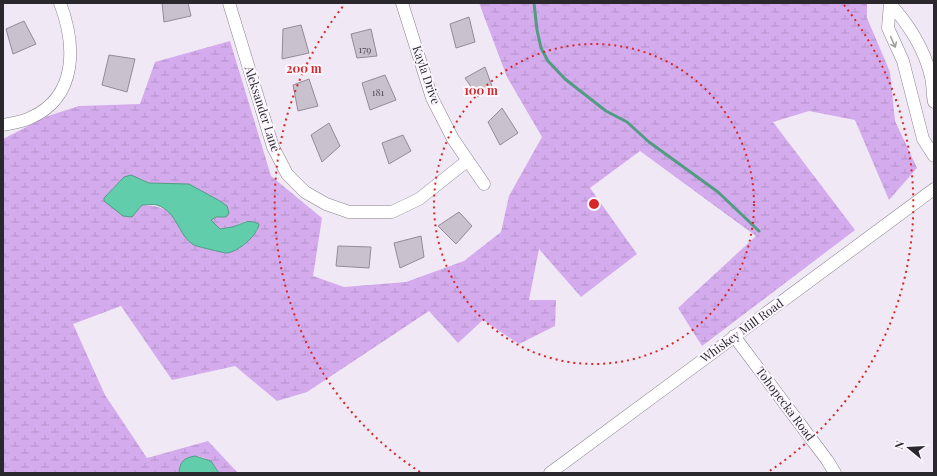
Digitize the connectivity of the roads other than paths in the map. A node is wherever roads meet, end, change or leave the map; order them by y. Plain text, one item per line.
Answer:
1 (60, 3) edge
2 (230, 3) edge
3 (402, 3) edge
4 (890, 3) edge
5 (934, 102) edge
6 (3, 125) edge
7 (934, 156) edge
8 (467, 160) junction
9 (484, 184) dead end
10 (934, 189) edge
11 (734, 336) junction
12 (550, 473) edge
13 (835, 473) edge

1 - 6 street
2 - 8 street, Aleksander Lane
3 - 8 street, Kayla Drive
4 - 5 street
4 -> 7 street
8 - 9 street, Kayla Drive
10 - 11 street, Whiskey Mill Road
11 - 12 street, Whiskey Mill Road
11 - 13 street, Tohopecka Road

